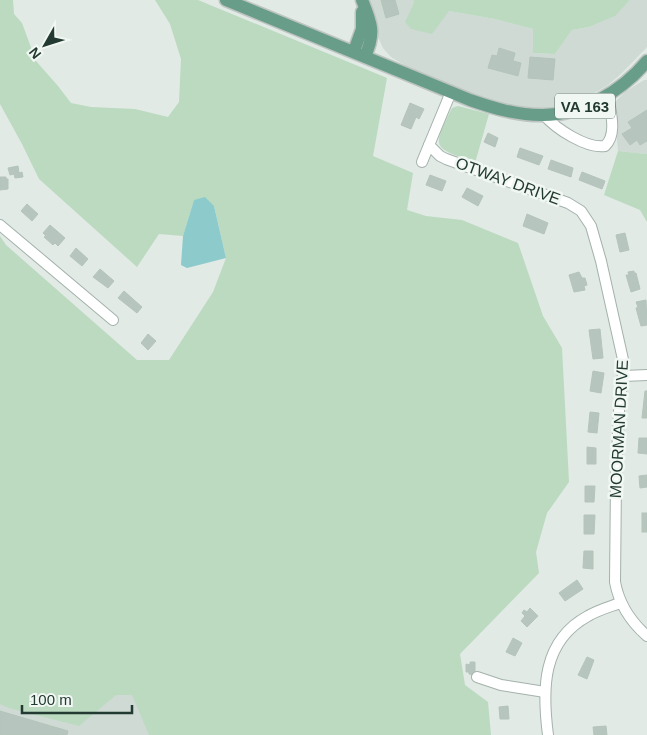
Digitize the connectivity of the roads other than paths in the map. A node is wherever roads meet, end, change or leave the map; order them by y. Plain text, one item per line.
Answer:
1 (226, 0) edge
2 (361, 0) edge
3 (360, 54) junction
4 (645, 66) edge
5 (451, 92) junction
6 (608, 95) junction
7 (544, 115) junction
8 (429, 145) junction
9 (422, 162) dead end
10 (586, 218) joint
11 (0, 225) edge
12 (113, 320) dead end
13 (647, 375) edge
14 (624, 376) junction
15 (620, 603) junction
16 (647, 636) edge
17 (477, 677) dead end
18 (545, 692) junction
19 (548, 735) edge

1 - 3 main road, VA 163
2 - 3 main road
3 - 5 main road, VA 163
4 - 6 main road, VA 163
5 - 7 main road, VA 163
5 - 8 street
6 - 7 main road, VA 163
6 - 7 street
8 - 9 street
8 - 10 street, OTWAY DRIVE
10 - 14 street, MOORMAN DRIVE
11 - 12 street
13 - 14 street
14 - 15 street, MOORMAN DRIVE
15 - 16 street, MOORMAN DRIVE
15 - 18 street
17 - 18 street
18 - 19 street

